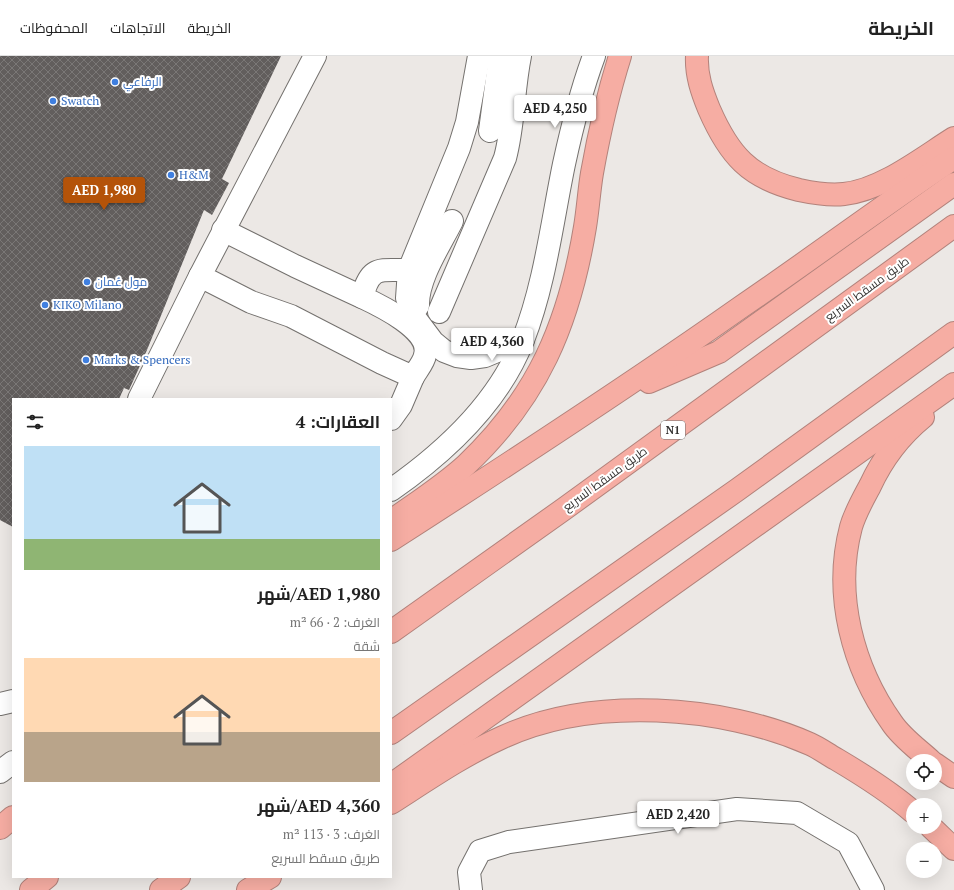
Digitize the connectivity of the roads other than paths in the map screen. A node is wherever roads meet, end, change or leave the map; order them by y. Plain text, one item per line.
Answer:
1 (315, 56) edge
2 (479, 56) edge
3 (500, 56) edge
4 (520, 56) edge
5 (594, 56) edge
6 (620, 56) edge
7 (697, 56) edge
8 (490, 131) dead end
9 (954, 138) edge
10 (954, 158) edge
11 (499, 176) junction
12 (954, 184) edge
13 (452, 220) dead end
14 (954, 226) edge
15 (223, 230) junction
16 (409, 270) junction
17 (200, 276) junction
18 (438, 286) dead end
19 (362, 297) junction
20 (439, 312) dead end
21 (421, 327) junction
22 (954, 333) edge
23 (523, 340) junction
24 (413, 377) junction
25 (954, 384) edge
26 (954, 392) edge
27 (140, 398) edge
28 (601, 402) junction
29 (392, 418) edge
30 (392, 489) edge
31 (392, 520) edge
32 (392, 539) edge
33 (392, 631) edge
34 (12, 701) edge
35 (0, 704) edge
36 (392, 732) edge
37 (923, 754) edge
38 (12, 763) edge
39 (942, 769) edge
40 (0, 772) edge
41 (954, 777) edge
42 (392, 784) edge
43 (392, 802) edge
44 (906, 806) edge
45 (12, 818) edge
46 (0, 828) edge
47 (46, 878) edge
48 (178, 878) edge
49 (262, 878) edge
50 (268, 878) edge
51 (31, 890) edge
52 (161, 890) edge
53 (245, 890) edge
54 (248, 890) edge
55 (471, 890) edge
56 (873, 890) edge

1 - 15 street
2 - 16 street
3 - 8 street
4 - 11 street
5 - 23 street
6 - 31 highway
7 - 9 highway
10 - 28 highway
11 - 18 street
11 - 20 street
12 - 28 highway
13 - 21 street
14 - 33 highway, طريق مسقط السريع / N1
15 - 17 street
15 - 19 street
16 - 19 street
16 - 21 street
17 - 24 street
17 - 27 street
19 - 24 street
21 - 23 street
22 - 36 highway
23 - 30 street
24 - 29 street
25 - 42 highway
26 - 37 highway
28 - 32 highway
34 - 35 street
38 - 40 street
39 - 41 highway
43 - 44 highway
45 - 46 highway
47 - 51 highway
48 - 52 highway
49 - 53 highway
50 - 54 highway
55 - 56 street

